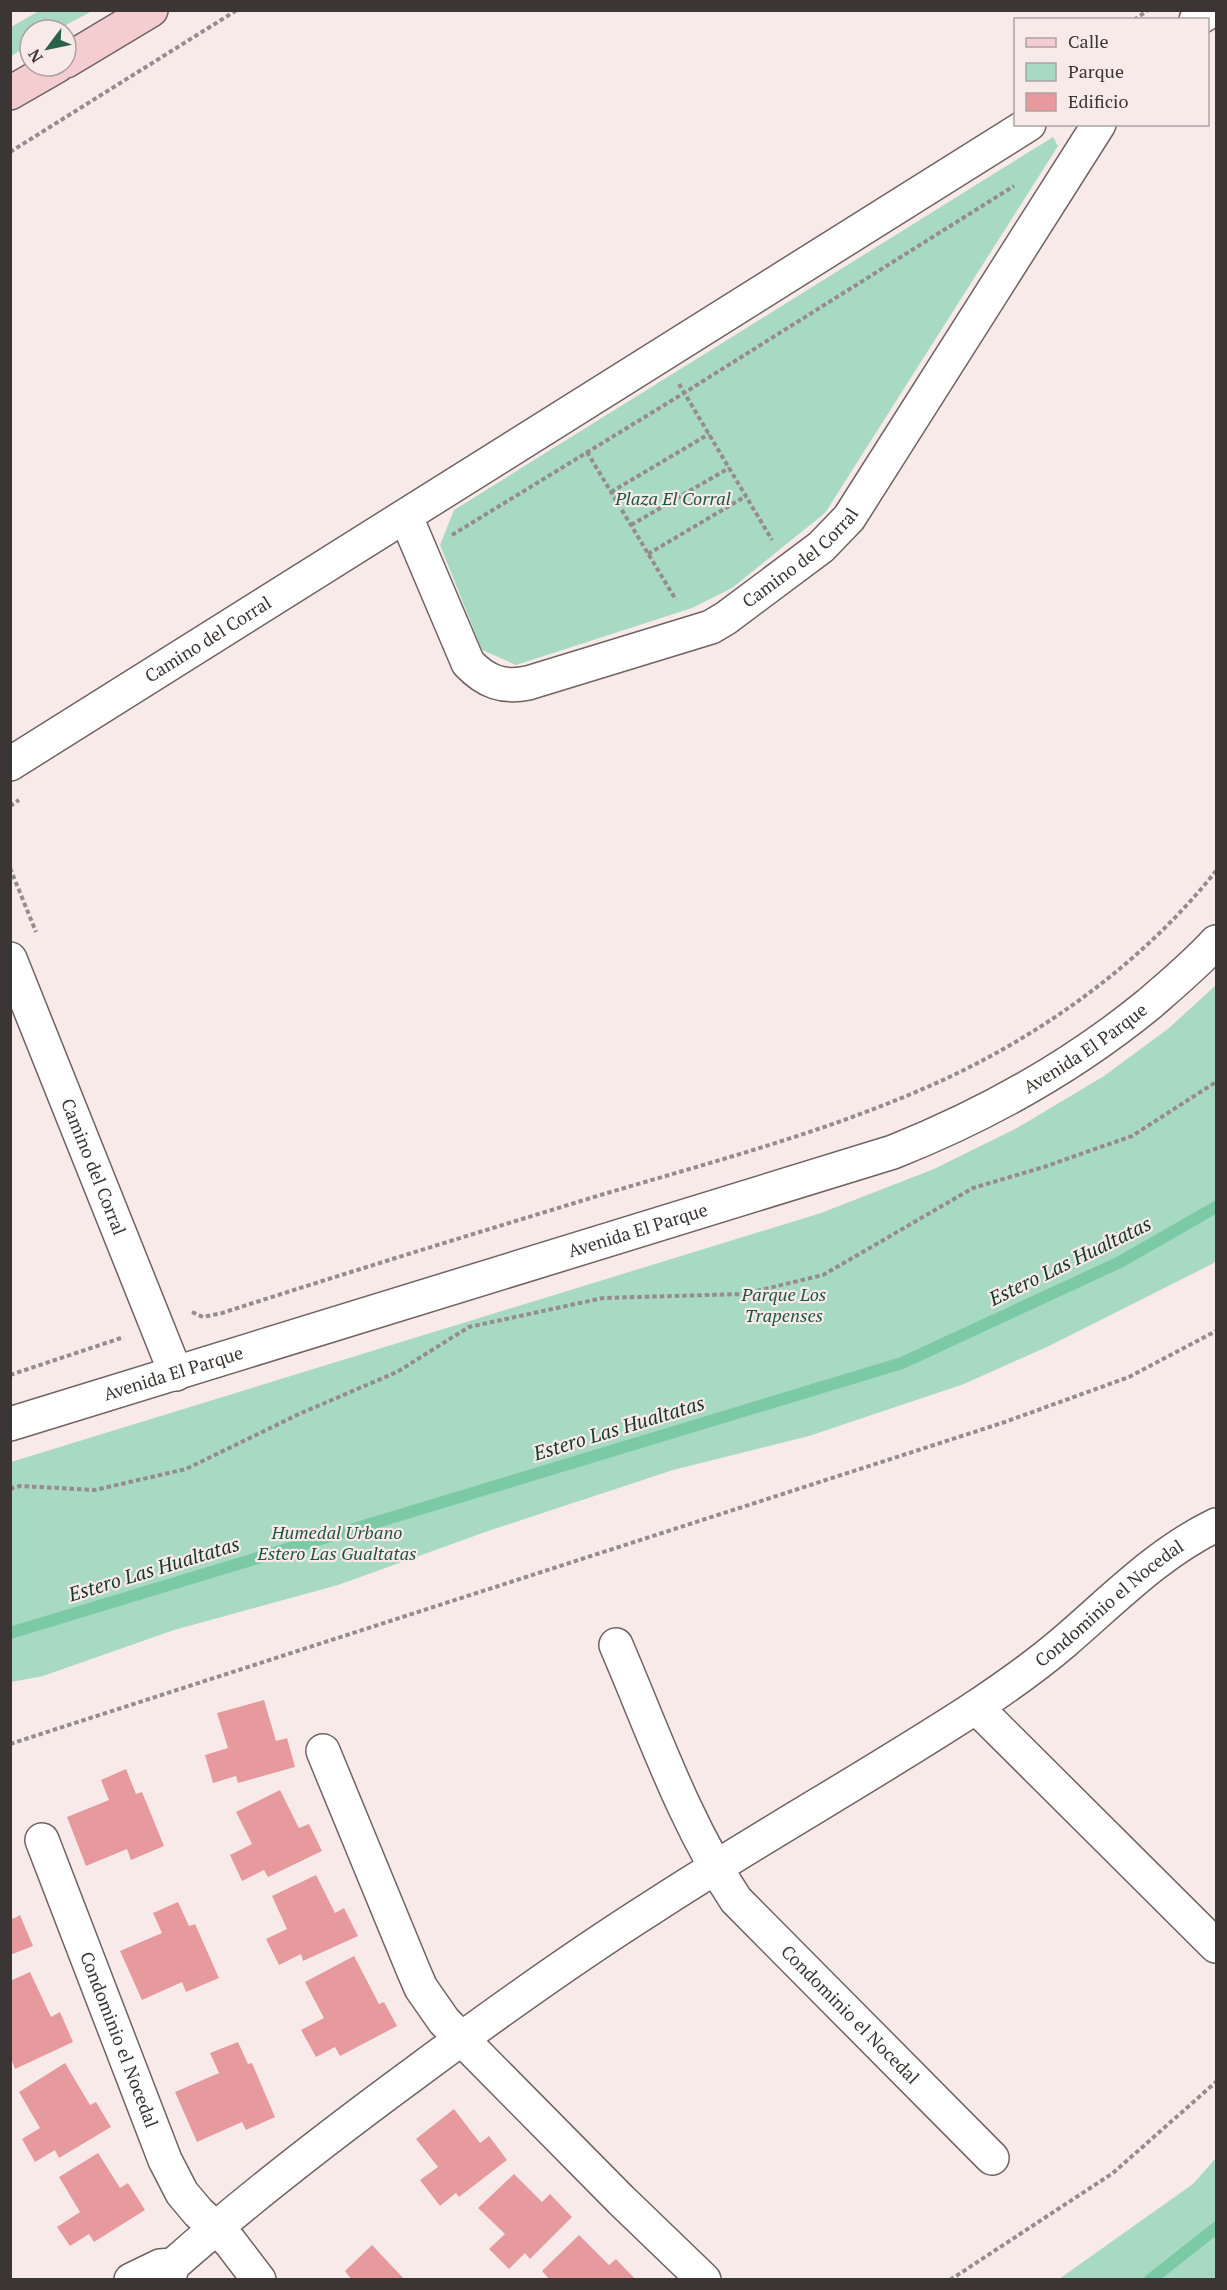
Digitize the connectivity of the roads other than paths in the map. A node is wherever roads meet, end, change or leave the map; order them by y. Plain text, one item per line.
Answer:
1 (151, 10) edge
2 (1212, 10) edge
3 (1199, 18) edge
4 (78, 53) edge
5 (36, 78) edge
6 (10, 93) edge
7 (1026, 126) edge
8 (1098, 126) edge
9 (406, 517) junction
10 (10, 764) edge
11 (1216, 942) edge
12 (10, 959) edge
13 (176, 1374) junction
14 (10, 1424) edge
15 (1216, 1525) edge
16 (616, 1645) dead end
17 (976, 1707) junction
18 (323, 1751) dead end
19 (42, 1840) dead end
20 (714, 1868) junction
21 (1216, 1946) edge
22 (462, 2038) junction
23 (992, 2158) dead end
24 (215, 2228) junction
25 (171, 2272) edge
26 (131, 2280) edge
27 (259, 2280) edge
28 (704, 2280) edge

1 - 4 main road
2 - 3 street
5 - 6 main road
7 - 9 street, Camino del Corral
8 - 9 street, Camino del Corral
9 - 10 street, Camino del Corral
11 - 13 street, Avenida El Parque
12 - 13 street, Camino del Corral
13 - 14 street, Avenida El Parque
15 - 17 street, Condominio el Nocedal
16 - 20 street, Condominio el Nocedal
17 - 20 street, Condominio el Nocedal
17 - 21 street
18 - 22 street
19 - 24 street, Condominio el Nocedal
20 - 22 street, Condominio el Nocedal
20 - 23 street, Condominio el Nocedal
22 - 24 street, Condominio el Nocedal
22 - 28 street
24 - 25 street, Condominio el Nocedal
24 - 27 street, Condominio el Nocedal
25 - 26 street, Condominio el Nocedal

